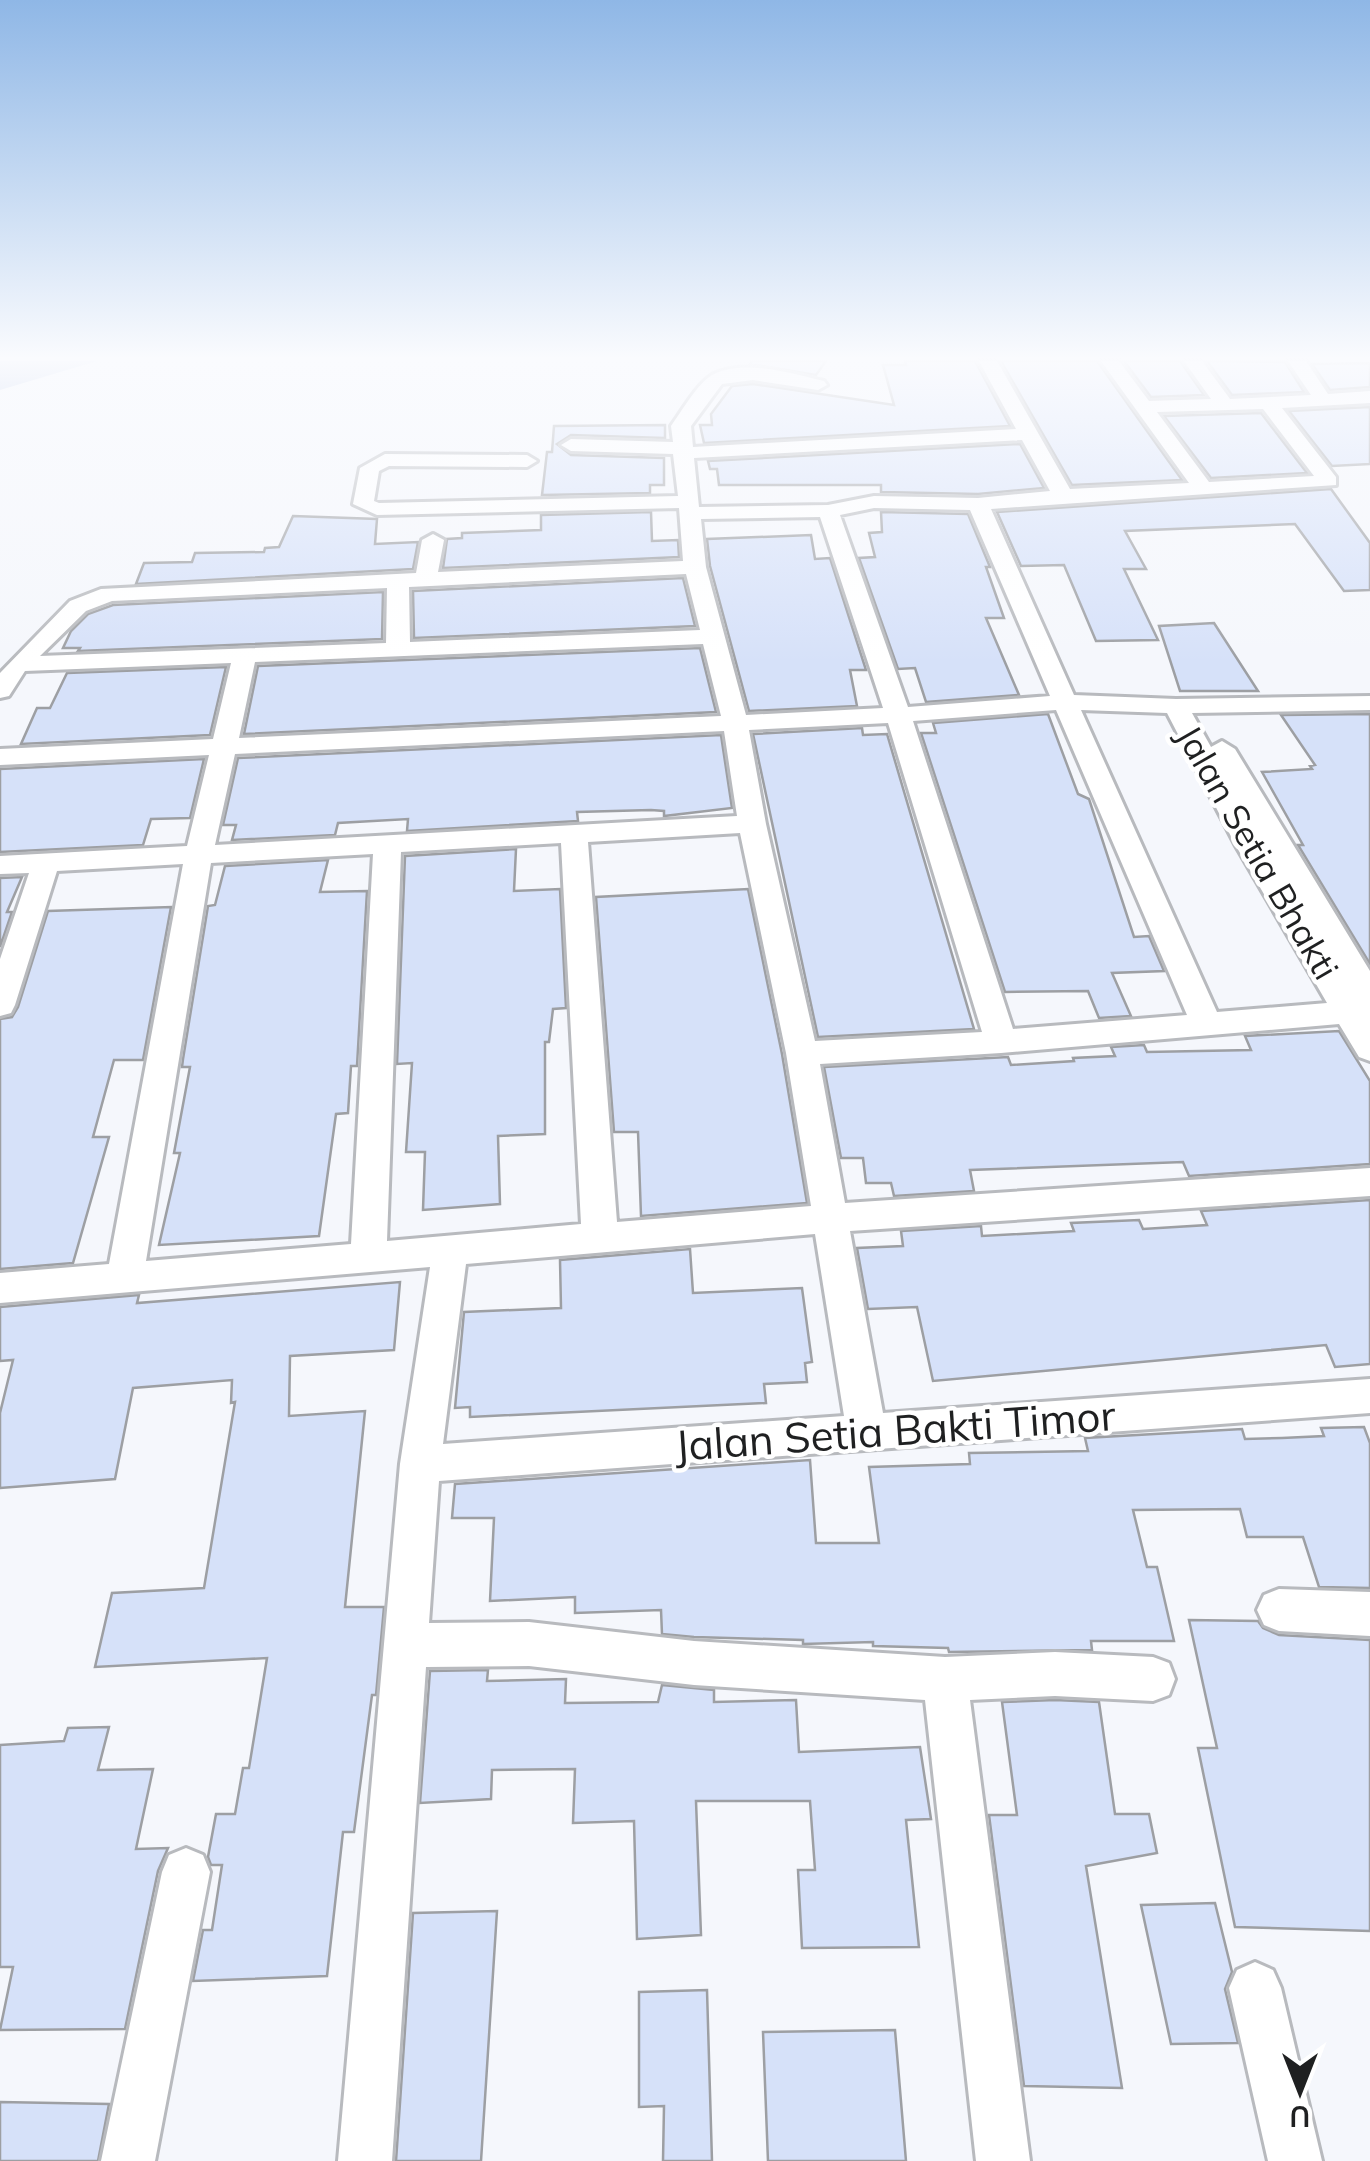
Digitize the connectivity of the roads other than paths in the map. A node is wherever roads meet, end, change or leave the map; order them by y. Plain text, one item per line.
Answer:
1 (382, 462) edge
2 (683, 462) edge
3 (1045, 462) edge
4 (1185, 462) edge
5 (1314, 462) edge
6 (1205, 490) junction
7 (1063, 496) junction
8 (978, 504) junction
9 (687, 508) junction
10 (828, 510) junction
11 (433, 540) dead end
12 (694, 567) junction
13 (426, 580) junction
14 (398, 582) junction
15 (712, 636) junction
16 (398, 648) junction
17 (245, 655) junction
18 (18, 664) junction
19 (0, 692) edge
20 (1066, 702) junction
21 (1360, 704) edge
22 (1186, 706) junction
23 (898, 715) junction
24 (736, 722) junction
25 (1370, 730) edge
26 (225, 748) junction
27 (0, 757) edge
28 (752, 824) junction
29 (574, 834) junction
30 (1280, 845) junction
31 (387, 846) junction
32 (1250, 846) junction
33 (199, 854) junction
34 (46, 864) junction
35 (0, 865) edge
36 (0, 1005) edge
37 (1363, 1006) edge
38 (1207, 1025) junction
39 (1001, 1042) junction
40 (1370, 1049) edge
41 (802, 1054) junction
42 (1370, 1182) edge
43 (832, 1218) junction
44 (600, 1239) junction
45 (450, 1252) junction
46 (368, 1258) junction
47 (124, 1275) junction
48 (0, 1291) edge
49 (1370, 1396) edge
50 (867, 1432) junction
51 (420, 1464) junction
52 (1279, 1610) dead end
53 (1370, 1614) edge
54 (409, 1645) junction
55 (946, 1678) junction
56 (1152, 1678) dead end
57 (186, 1872) dead end
58 (1254, 1988) dead end
59 (128, 2161) edge
60 (365, 2161) edge
61 (1003, 2161) edge
62 (1295, 2161) edge

1 - 9 street
2 - 9 street
3 - 7 street
4 - 6 street
5 - 6 street
6 - 7 street
7 - 8 street
8 - 10 street
8 - 20 street
9 - 10 street
9 - 12 street
10 - 23 street
11 - 13 street
12 - 13 street
12 - 15 street
13 - 14 street
14 - 16 street
14 - 18 street
15 - 16 street
15 - 24 street
16 - 17 street
17 - 18 street
17 - 26 street
18 - 19 street
20 - 22 street
20 - 23 street
20 - 38 street
21 - 22 street
21 - 25 street
22 - 30 street, Jalan Setia Bhakti
22 - 32 street, Jalan Setia Bhakti
23 - 24 street
23 - 39 street
24 - 26 street
24 - 28 street
26 - 27 street
26 - 33 street
28 - 29 street
28 - 41 street
29 - 31 street
29 - 44 street
30 - 32 street
30 - 37 street, Jalan Setia Bhakti
31 - 33 street
31 - 46 street
32 - 37 street, Jalan Setia Bhakti
33 - 34 street
33 - 47 street
34 - 35 street
34 - 36 street
37 - 38 street
37 - 40 street, Jalan Setia Bhakti
38 - 39 street
39 - 41 street
41 - 43 street
42 - 43 street
43 - 44 street
43 - 50 street
44 - 45 street
45 - 46 street
45 - 51 street
46 - 47 street
47 - 48 street
49 - 50 street, Jalan Setia Bakti Timor
50 - 51 street, Jalan Setia Bakti Timor
51 - 54 street
52 - 53 street
54 - 55 street
54 - 60 street
55 - 56 street
55 - 61 street
57 - 59 street
58 - 62 street

